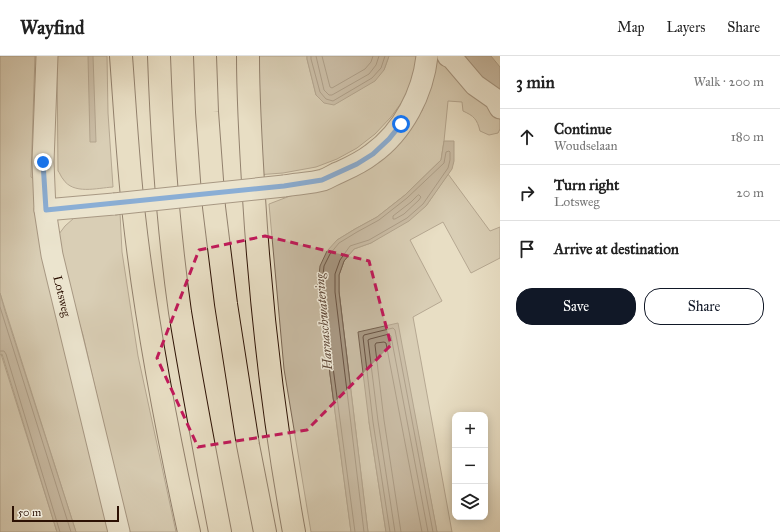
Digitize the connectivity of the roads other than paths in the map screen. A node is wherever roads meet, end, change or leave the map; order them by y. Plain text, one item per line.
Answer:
1 (47, 56) edge
2 (121, 56) edge
3 (159, 56) edge
4 (205, 56) edge
5 (235, 56) edge
6 (248, 56) edge
7 (428, 56) edge
8 (448, 56) edge
9 (500, 108) edge
10 (253, 181) junction
11 (46, 210) junction
12 (118, 532) edge
13 (189, 532) edge
14 (220, 532) edge
15 (265, 532) edge
16 (294, 532) edge

1 - 11 street, Lotsweg
2 - 13 highway
3 - 14 highway
4 - 15 highway
5 - 10 highway
6 - 10 highway
7 - 11 street, bridge
8 - 9 street
10 - 16 highway
11 - 12 street, Lotsweg

